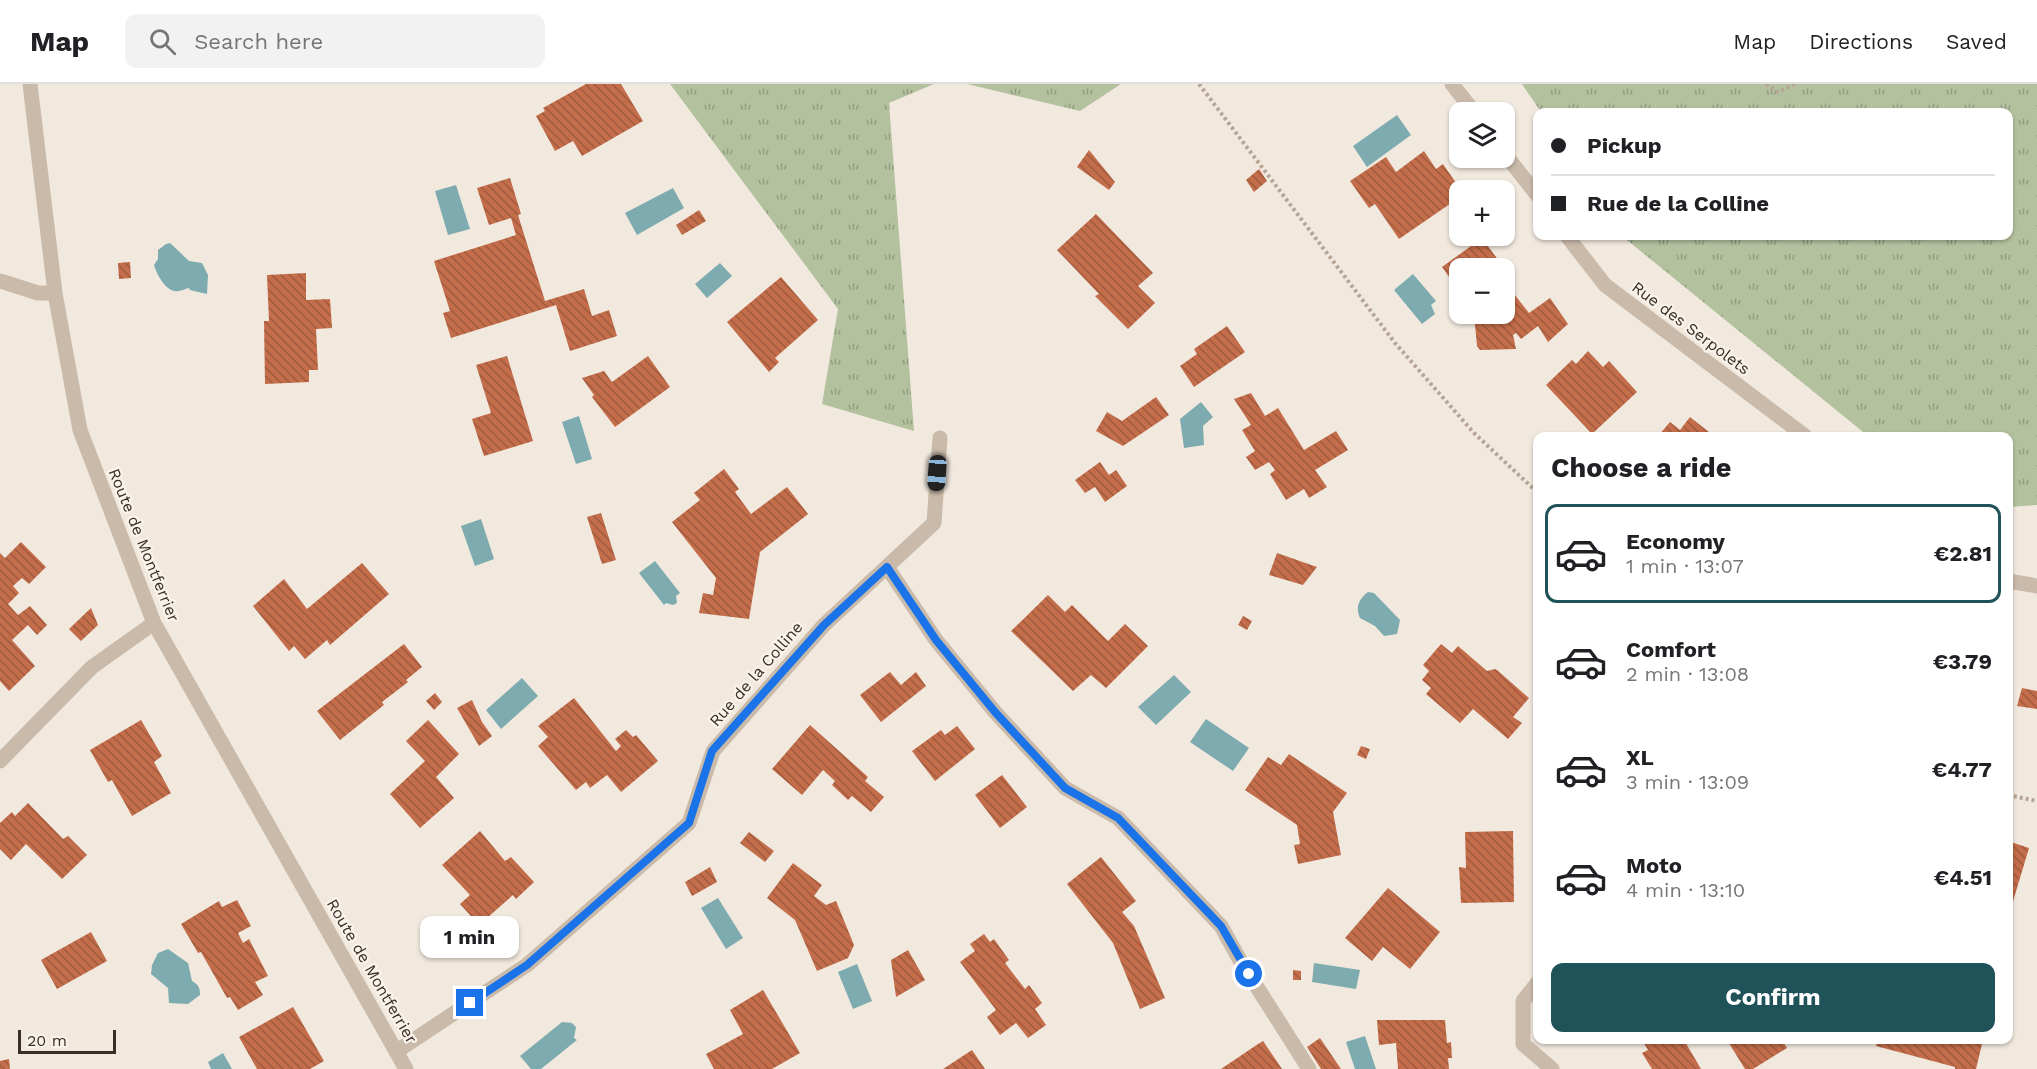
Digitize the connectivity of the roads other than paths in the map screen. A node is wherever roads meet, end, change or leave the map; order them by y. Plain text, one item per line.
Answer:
1 (30, 84) edge
2 (1452, 84) edge
3 (1466, 102) edge
4 (1515, 167) edge
5 (1533, 190) edge
6 (1570, 240) edge
7 (0, 281) edge
8 (55, 292) junction
9 (1800, 432) edge
10 (940, 438) dead end
11 (887, 567) junction
12 (2013, 582) edge
13 (2037, 586) edge
14 (154, 623) junction
15 (0, 761) edge
16 (1533, 988) edge
17 (397, 1051) junction
18 (406, 1069) edge
19 (1309, 1069) edge
20 (1552, 1069) edge

1 - 8 street, Route de Montferrier
2 - 3 street
4 - 5 street
6 - 9 street, Rue des Serpolets
7 - 8 street
8 - 14 street, Route de Montferrier
10 - 11 street, Rue de la Colline
11 - 17 street, Rue de la Colline
11 - 19 street
12 - 13 street
14 - 15 street
14 - 17 street, Route de Montferrier
16 - 20 street
17 - 18 street, Route de Montferrier

